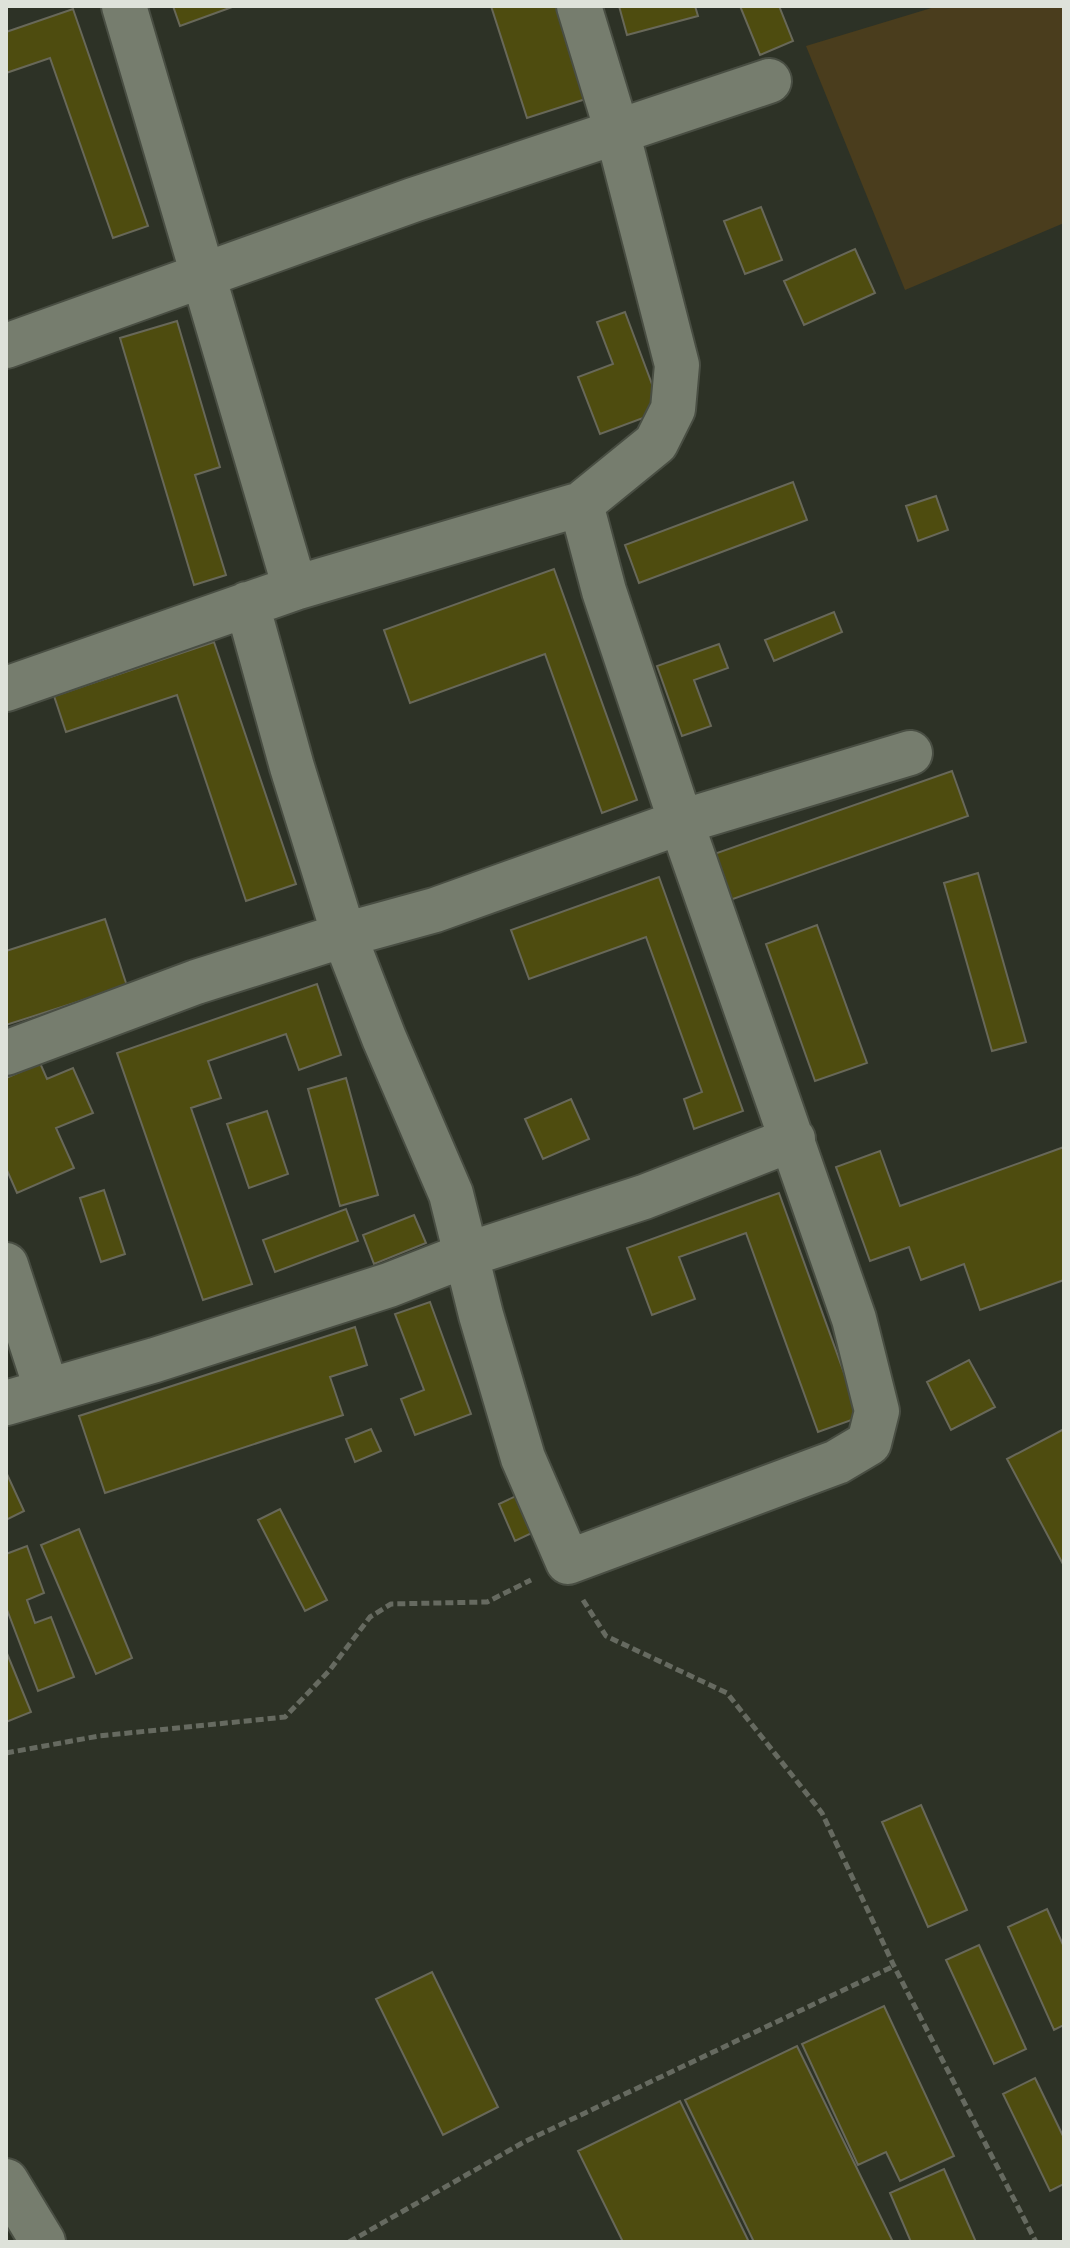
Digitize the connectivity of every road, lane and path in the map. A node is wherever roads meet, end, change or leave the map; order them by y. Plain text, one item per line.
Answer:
1 (124, 6) edge
2 (579, 6) edge
3 (769, 81) dead end
4 (617, 131) junction
5 (203, 274) junction
6 (6, 346) edge
7 (581, 504) junction
8 (295, 588) junction
9 (247, 604) junction
10 (6, 689) edge
11 (910, 753) dead end
12 (681, 822) junction
13 (344, 935) junction
14 (6, 1053) edge
15 (793, 1139) junction
16 (466, 1255) junction
17 (6, 1265) edge
18 (47, 1391) junction
19 (6, 1403) edge
20 (568, 1562) junction
21 (6, 1753) edge
22 (894, 1966) junction
23 (6, 2181) edge
24 (43, 2242) edge
25 (349, 2242) edge
26 (1036, 2242) edge

1 - 5 street
2 - 4 street
3 - 4 street
4 - 5 street
4 - 7 street
5 - 6 street
5 - 8 street
7 - 8 street
7 - 12 street
8 - 9 street
9 - 10 street
9 - 13 street
11 - 12 street
12 - 13 street
12 - 15 street
13 - 14 street
13 - 16 street
15 - 16 street
15 - 20 street
16 - 18 street
16 - 20 street
17 - 18 street
18 - 19 street
20 - 21 path
20 - 22 path
22 - 25 path
22 - 26 path
23 - 24 street

